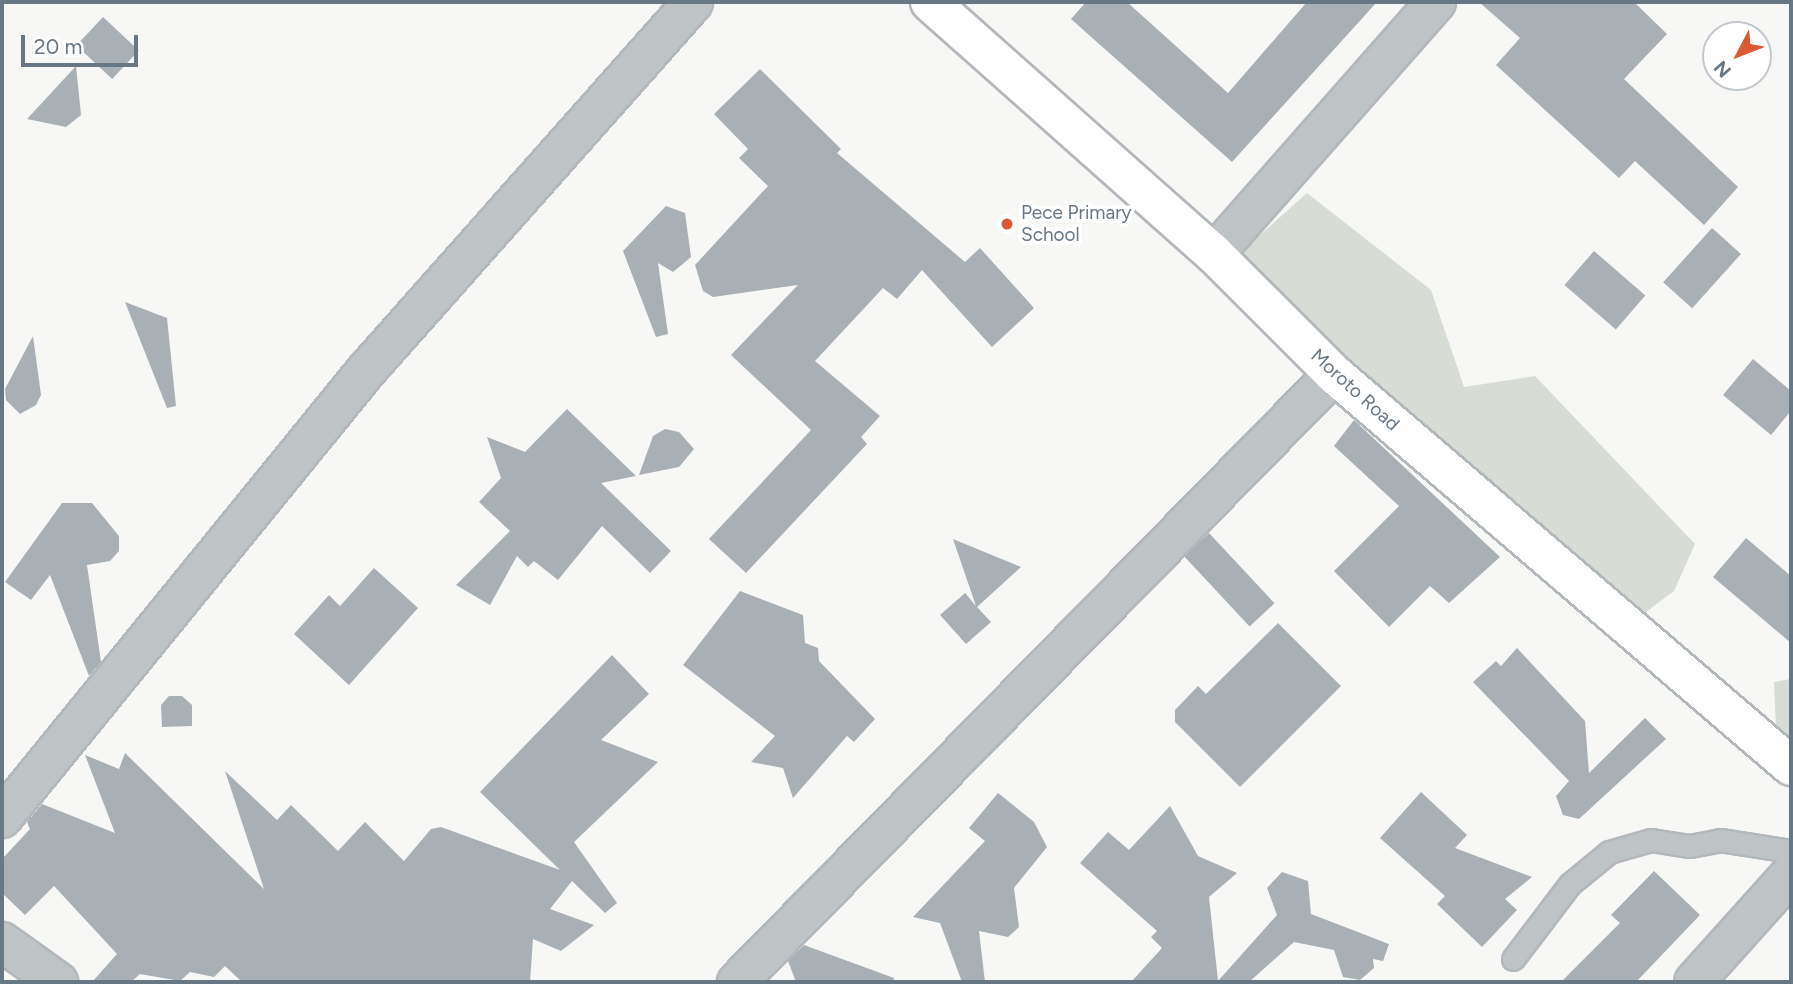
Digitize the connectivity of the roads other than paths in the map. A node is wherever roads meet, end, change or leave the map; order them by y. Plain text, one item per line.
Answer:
1 (693, 2) edge
2 (930, 2) edge
3 (1436, 2) edge
4 (1214, 254) junction
5 (1334, 374) junction
6 (1785, 752) edge
7 (2, 818) edge
8 (1791, 851) edge
9 (1791, 874) edge
10 (2, 942) edge
11 (1513, 959) dead end
12 (58, 982) edge
13 (737, 982) edge
14 (1694, 982) edge

1 - 7 street
2 - 4 main road, Moroto Road
3 - 4 street
4 - 5 main road, Moroto Road
5 - 6 main road, Moroto Road
5 - 13 street
8 - 11 lane
9 - 14 street
10 - 12 street

